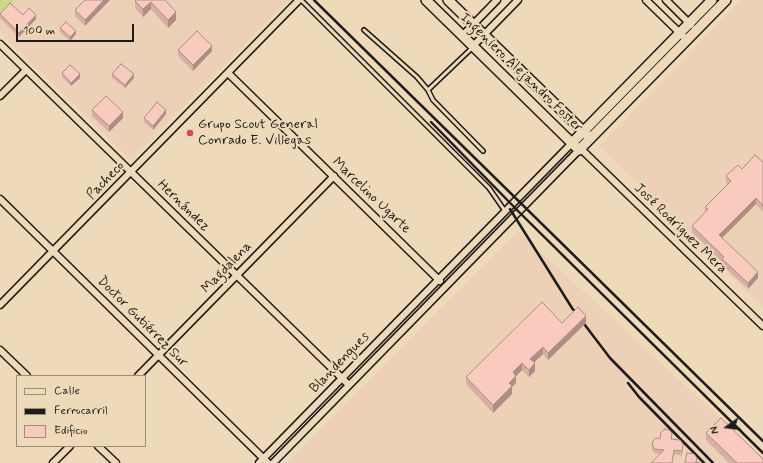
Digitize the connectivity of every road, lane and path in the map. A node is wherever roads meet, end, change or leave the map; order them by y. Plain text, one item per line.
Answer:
1 (300, 0) edge
2 (426, 0) edge
3 (448, 0) edge
4 (498, 0) edge
5 (518, 0) edge
6 (646, 0) edge
7 (666, 0) edge
8 (712, 0) edge
9 (726, 0) edge
10 (690, 23) junction
11 (474, 24) junction
12 (364, 30) dead end
13 (697, 30) junction
14 (680, 33) junction
15 (484, 35) junction
16 (462, 36) junction
17 (687, 40) junction
18 (0, 44) edge
19 (473, 46) junction
20 (26, 70) junction
21 (228, 73) junction
22 (428, 90) junction
23 (0, 96) edge
24 (583, 132) junction
25 (590, 139) junction
26 (572, 143) junction
27 (580, 149) junction
28 (483, 151) dead end
29 (131, 172) junction
30 (334, 176) junction
31 (0, 198) edge
32 (506, 211) junction
33 (53, 251) junction
34 (237, 276) junction
35 (439, 279) junction
36 (446, 286) junction
37 (0, 305) edge
38 (763, 326) edge
39 (0, 350) edge
40 (159, 355) junction
41 (26, 375) edge
42 (139, 375) edge
43 (342, 378) junction
44 (349, 385) junction
45 (69, 447) edge
46 (99, 447) edge
47 (263, 461) edge
48 (53, 463) edge
49 (116, 463) edge
50 (273, 463) edge

1 - 21 street, Pacheco
1 - 32 lane
2 - 16 street, Ingeniero Alejandro Foster
3 - 11 street, Ingeniero Alejandro Foster
4 - 11 street
5 - 15 street
6 - 14 street
7 - 10 street
8 - 10 street
9 - 13 street
10 - 13 street
10 - 14 street
11 - 15 street, Ingeniero Alejandro Foster
11 - 16 street
12 - 22 lane
13 - 17 street
14 - 17 street
14 - 24 street
15 - 19 street
15 - 24 street, Ingeniero Alejandro Foster
16 - 19 street, Ingeniero Alejandro Foster
17 - 25 street
18 - 20 street, Hernández
19 - 22 lane
19 - 26 street, Ingeniero Alejandro Foster
20 - 23 street
20 - 29 street, Hernández
21 - 29 street, Pacheco
21 - 30 street, Marcelino Ugarte
22 - 28 lane
24 - 25 street, Ingeniero Alejandro Foster
24 - 26 street
25 - 27 street
26 - 27 street, Ingeniero Alejandro Foster
26 - 32 street, Blandengues
27 - 36 street, Blandengues
27 - 38 street, José Rodríguez Mera
29 - 33 street, Pacheco
29 - 34 street, Hernández
30 - 34 street, Magdalena
30 - 35 street, Marcelino Ugarte
31 - 33 street, Doctor Gutiérrez Sur
32 - 35 street, Blandengues
33 - 37 street, Pacheco
33 - 40 street, Doctor Gutiérrez Sur
34 - 40 street, Magdalena
34 - 43 street, Hernández
35 - 36 street, Marcelino Ugarte
35 - 43 street, Blandengues
36 - 44 street, Blandengues
39 - 41 street
40 - 42 street, Magdalena
40 - 47 street, Doctor Gutiérrez Sur
43 - 44 street, Hernández
43 - 47 street, Blandengues
44 - 50 street, Blandengues
45 - 48 street
46 - 49 street

